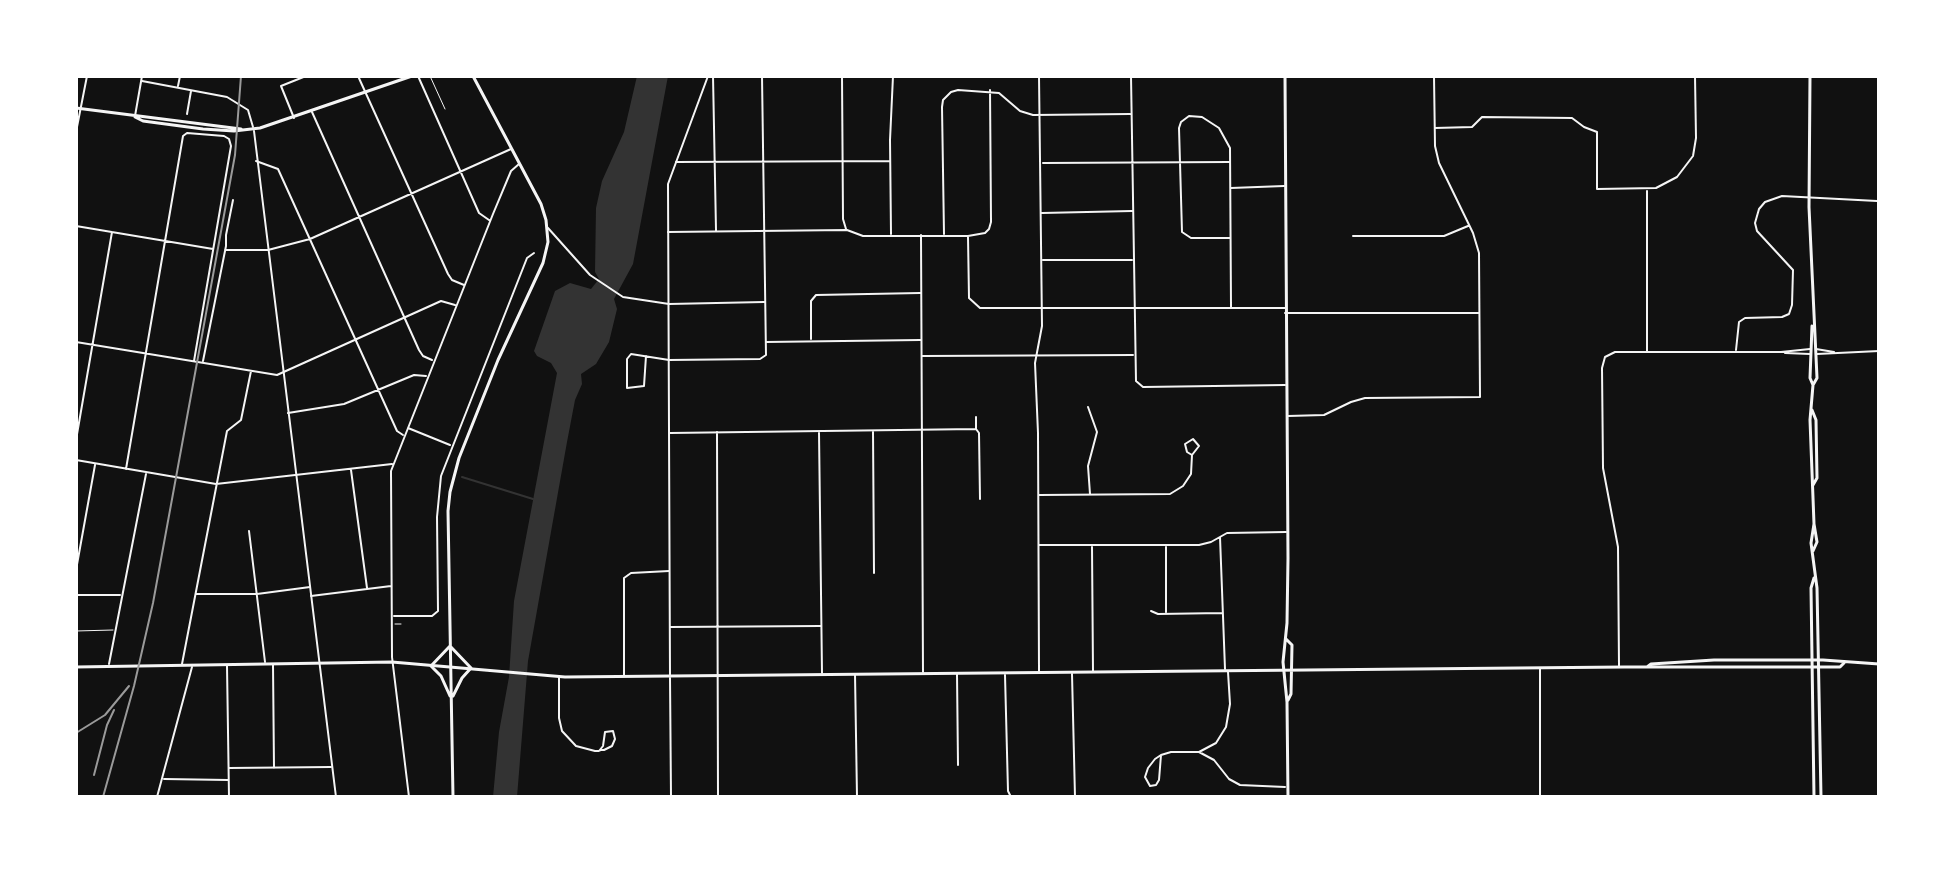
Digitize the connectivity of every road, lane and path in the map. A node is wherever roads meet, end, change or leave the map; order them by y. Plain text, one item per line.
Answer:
1 (87, 76) edge
2 (142, 76) edge
3 (180, 76) edge
4 (306, 76) edge
5 (358, 76) edge
6 (412, 76) edge
7 (418, 76) edge
8 (430, 76) edge
9 (475, 76) edge
10 (711, 76) edge
11 (762, 76) edge
12 (842, 76) edge
13 (893, 76) edge
14 (1039, 76) edge
15 (1131, 76) edge
16 (1285, 76) edge
17 (1434, 76) edge
18 (1695, 76) edge
19 (1810, 76) edge
20 (141, 81) junction
21 (178, 88) junction
22 (193, 90) junction
23 (990, 90) junction
24 (365, 93) junction
25 (78, 108) edge
26 (445, 109) dead end
27 (312, 112) junction
28 (187, 114) dead end
29 (1132, 114) junction
30 (1040, 115) junction
31 (135, 117) junction
32 (294, 118) junction
33 (1435, 128) junction
34 (254, 129) junction
35 (76, 132) edge
36 (511, 149) junction
37 (763, 160) junction
38 (256, 161) junction
39 (715, 161) junction
40 (843, 161) junction
41 (890, 161) junction
42 (676, 162) junction
43 (1179, 162) junction
44 (1230, 162) junction
45 (1041, 163) junction
46 (1133, 163) junction
47 (519, 164) junction
48 (461, 171) junction
49 (1285, 186) junction
50 (1231, 188) junction
51 (1647, 189) junction
52 (411, 193) junction
53 (1809, 199) junction
54 (233, 200) dead end
55 (1878, 200) edge
56 (1133, 211) junction
57 (1041, 213) junction
58 (359, 217) junction
59 (490, 220) junction
60 (76, 226) edge
61 (1469, 226) junction
62 (548, 228) junction
63 (847, 230) junction
64 (716, 231) junction
65 (764, 231) junction
66 (112, 232) junction
67 (668, 232) junction
68 (891, 235) junction
69 (921, 235) junction
70 (944, 235) junction
71 (968, 236) junction
72 (1353, 236) dead end
73 (1230, 238) junction
74 (310, 239) junction
75 (165, 241) junction
76 (214, 249) junction
77 (225, 250) junction
78 (268, 250) junction
79 (534, 253) dead end
80 (1041, 260) junction
81 (1133, 260) junction
82 (464, 285) junction
83 (921, 293) junction
84 (765, 302) junction
85 (669, 304) junction
86 (456, 305) junction
87 (1231, 307) junction
88 (1042, 308) junction
89 (1134, 308) junction
90 (1285, 311) junction
91 (1479, 313) junction
92 (404, 318) junction
93 (356, 340) junction
94 (921, 340) junction
95 (1879, 340) edge
96 (811, 341) junction
97 (76, 342) edge
98 (766, 342) junction
99 (93, 344) junction
100 (1647, 351) junction
101 (1736, 351) junction
102 (1879, 351) edge
103 (1814, 352) junction
104 (146, 353) junction
105 (1134, 355) junction
106 (646, 356) junction
107 (921, 356) junction
108 (1036, 356) junction
109 (434, 360) junction
110 (669, 360) junction
111 (194, 361) junction
112 (203, 362) junction
113 (251, 371) junction
114 (283, 374) junction
115 (427, 377) junction
116 (1286, 385) junction
117 (379, 390) junction
118 (1088, 407) dead end
119 (288, 413) junction
120 (1287, 416) junction
121 (976, 417) dead end
122 (407, 427) junction
123 (976, 429) junction
124 (921, 430) junction
125 (819, 431) junction
126 (873, 431) junction
127 (717, 432) junction
128 (669, 433) junction
129 (404, 435) junction
130 (76, 440) edge
131 (451, 445) junction
132 (1192, 455) dead end
133 (76, 460) edge
134 (95, 464) junction
135 (392, 464) junction
136 (351, 468) junction
137 (126, 469) junction
138 (146, 473) junction
139 (296, 474) junction
140 (216, 484) junction
141 (1038, 495) junction
142 (1090, 495) junction
143 (980, 499) dead end
144 (249, 531) dead end
145 (1287, 532) junction
146 (1220, 537) junction
147 (1038, 545) junction
148 (1166, 545) junction
149 (1092, 546) junction
150 (76, 570) edge
151 (669, 571) junction
152 (874, 573) dead end
153 (1814, 578) junction
154 (392, 585) junction
155 (310, 587) junction
156 (367, 588) junction
157 (195, 594) junction
158 (257, 594) junction
159 (76, 595) edge
160 (121, 595) junction
161 (311, 596) junction
162 (1151, 611) dead end
163 (1223, 613) junction
164 (1166, 614) junction
165 (393, 616) junction
166 (392, 624) junction
167 (401, 624) dead end
168 (821, 626) junction
169 (670, 627) junction
170 (719, 627) junction
171 (115, 630) junction
172 (76, 631) edge
173 (1286, 639) junction
174 (450, 646) junction
175 (1812, 660) junction
176 (1818, 660) junction
177 (319, 662) junction
178 (392, 662) junction
179 (1844, 663) junction
180 (227, 664) junction
181 (266, 664) junction
182 (273, 664) junction
183 (1879, 664) edge
184 (182, 665) junction
185 (192, 665) junction
186 (108, 666) junction
187 (431, 666) junction
188 (76, 667) edge
189 (1540, 667) junction
190 (1619, 667) junction
191 (1647, 667) junction
192 (1812, 667) junction
193 (1818, 667) junction
194 (451, 668) junction
195 (471, 668) junction
196 (1227, 670) junction
197 (1283, 670) junction
198 (1291, 670) junction
199 (1072, 672) junction
200 (1093, 672) junction
201 (957, 673) junction
202 (1005, 673) junction
203 (1039, 673) junction
204 (855, 674) junction
205 (923, 674) junction
206 (719, 675) junction
207 (822, 675) junction
208 (559, 676) junction
209 (624, 676) junction
210 (670, 676) junction
211 (451, 700) junction
212 (1287, 702) junction
213 (1813, 731) junction
214 (1819, 739) junction
215 (599, 751) junction
216 (1199, 752) junction
217 (1161, 755) junction
218 (958, 765) dead end
219 (332, 767) junction
220 (228, 768) junction
221 (274, 768) junction
222 (162, 779) junction
223 (228, 780) junction
224 (1288, 787) junction
225 (157, 797) edge
226 (229, 797) edge
227 (336, 797) edge
228 (409, 797) edge
229 (453, 797) edge
230 (671, 797) edge
231 (718, 797) edge
232 (857, 797) edge
233 (1011, 797) edge
234 (1075, 797) edge
235 (1288, 797) edge
236 (1540, 797) edge
237 (1814, 797) edge
238 (1821, 797) edge

1 - 25 street
2 - 20 street
3 - 21 street
4 - 32 street
5 - 24 street
6 - 24 main road
7 - 48 street
8 - 26 lane
9 - 36 main road
10 - 39 street
10 - 42 street
11 - 37 street
12 - 40 street
13 - 41 street
14 - 30 street
15 - 29 street
16 - 49 main road
17 - 33 street
18 - 51 street
19 - 53 main road
20 - 21 street
20 - 31 street
21 - 22 street
22 - 28 street
22 - 34 street
23 - 30 street
23 - 70 street
23 - 71 street
24 - 27 main road
24 - 52 street
25 - 31 main road
25 - 35 street
27 - 32 main road
27 - 58 street
29 - 30 street
29 - 46 street
30 - 45 street
31 - 34 main road
32 - 34 main road
33 - 51 street
33 - 61 street
34 - 38 street
36 - 47 main road
36 - 48 street
37 - 39 street
37 - 40 street
37 - 65 street
38 - 74 street
38 - 78 street
39 - 42 street
39 - 64 street
40 - 41 street
40 - 63 street
41 - 68 street
42 - 67 street
43 - 44 street
43 - 44 street
43 - 46 street
43 - 73 street
44 - 50 street
45 - 46 street
45 - 57 street
46 - 56 street
47 - 59 street
47 - 62 main road
48 - 52 street
48 - 59 street
49 - 50 street
49 - 90 main road
50 - 73 street
51 - 100 street
52 - 58 street
52 - 82 street
53 - 55 street
53 - 101 street
53 - 103 main road
54 - 77 street
55 - 95 street
56 - 57 street
56 - 81 street
57 - 80 street
58 - 74 street
58 - 92 street
59 - 82 street
60 - 66 street
61 - 72 street
61 - 91 street
62 - 85 street
62 - 174 main road
63 - 65 street
63 - 68 street
64 - 65 street
64 - 67 street
65 - 84 street
66 - 75 street
66 - 99 street
67 - 85 street
68 - 69 street
69 - 70 street
69 - 83 street
70 - 71 street
71 - 88 street
73 - 87 street
74 - 78 street
74 - 93 street
75 - 76 street
75 - 76 street
75 - 104 street
76 - 111 street
77 - 78 street
77 - 112 street
78 - 114 street
79 - 131 street
80 - 81 street
80 - 88 street
81 - 89 street
82 - 86 street
83 - 94 street
83 - 96 street
84 - 85 street
84 - 98 street
85 - 110 street
86 - 92 street
86 - 109 street
87 - 89 street
87 - 90 street
88 - 89 street
88 - 108 street
89 - 105 street
90 - 91 street
90 - 116 main road
91 - 120 street
92 - 93 street
92 - 109 street
93 - 114 street
93 - 117 street
94 - 96 street
94 - 107 street
96 - 98 street
97 - 99 street
98 - 110 street
99 - 104 street
99 - 130 street
100 - 101 street
100 - 190 street
101 - 103 street
102 - 103 street
103 - 153 main road
104 - 111 street
104 - 137 street
105 - 108 street
105 - 116 street
106 - 106 street
106 - 110 street
107 - 108 street
107 - 124 street
108 - 141 street
109 - 115 street
110 - 128 street
111 - 112 street
112 - 113 street
113 - 114 street
113 - 140 street
114 - 119 street
115 - 117 street
115 - 122 street
116 - 120 main road
117 - 119 street
117 - 129 street
118 - 142 street
119 - 139 street
120 - 145 main road
121 - 123 street
122 - 129 street
122 - 131 street
123 - 124 street
123 - 143 street
124 - 126 street
124 - 205 street
125 - 126 street
125 - 127 street
125 - 168 street
126 - 152 street
127 - 128 street
127 - 170 street
128 - 151 street
129 - 135 street
131 - 165 street
132 - 142 street
133 - 134 street
134 - 137 street
134 - 150 street
135 - 136 street
135 - 154 street
136 - 139 street
136 - 156 street
137 - 138 street
138 - 140 street
138 - 160 street
139 - 140 street
139 - 155 street
140 - 157 street
141 - 142 street
141 - 147 street
144 - 158 street
145 - 146 street
145 - 173 main road
146 - 148 street
146 - 163 street
147 - 149 street
147 - 203 street
148 - 149 street
148 - 164 street
149 - 200 street
151 - 169 street
151 - 209 street
153 - 175 main road
153 - 176 main road
154 - 156 street
154 - 165 street
155 - 158 street
155 - 161 street
156 - 161 street
157 - 158 street
157 - 184 street
158 - 181 street
159 - 160 street
160 - 171 street
161 - 177 street
162 - 164 street
163 - 164 street
163 - 196 street
165 - 166 street
166 - 167 lane
166 - 178 street
168 - 170 street
168 - 207 street
169 - 170 street
169 - 210 street
170 - 206 street
171 - 172 lane
171 - 186 street
173 - 197 main road
173 - 198 main road
174 - 187 main road
174 - 194 main road
174 - 195 main road
175 - 176 main road
175 - 191 main road
175 - 192 main road
176 - 179 main road
176 - 193 main road
177 - 178 main road
177 - 182 main road
177 - 219 street
178 - 187 main road
178 - 228 street
179 - 183 main road
179 - 193 main road
180 - 181 main road
180 - 185 main road
180 - 220 street
181 - 182 main road
182 - 221 street
184 - 185 main road
184 - 186 main road
185 - 222 street
186 - 188 main road
187 - 194 main road
187 - 211 main road
189 - 190 main road
189 - 198 main road
189 - 236 street
190 - 191 main road
191 - 192 main road
192 - 193 main road
192 - 213 main road
193 - 214 main road
194 - 195 main road
194 - 211 main road
195 - 208 main road
195 - 211 main road
196 - 197 main road
196 - 200 main road
196 - 216 street
197 - 198 main road
197 - 212 main road
198 - 212 main road
199 - 200 main road
199 - 203 main road
199 - 234 street
201 - 202 main road
201 - 205 main road
201 - 218 street
202 - 203 main road
202 - 233 street
204 - 205 main road
204 - 207 main road
204 - 232 street
206 - 207 main road
206 - 210 main road
206 - 231 street
208 - 209 main road
208 - 215 street
209 - 210 main road
210 - 230 street
211 - 229 main road
212 - 224 main road
213 - 214 main road
213 - 237 main road
214 - 238 main road
215 - 215 street
216 - 217 street
216 - 224 street
217 - 217 street
219 - 221 street
219 - 227 street
220 - 221 street
220 - 223 street
222 - 223 street
222 - 225 street
223 - 226 street
224 - 235 main road

